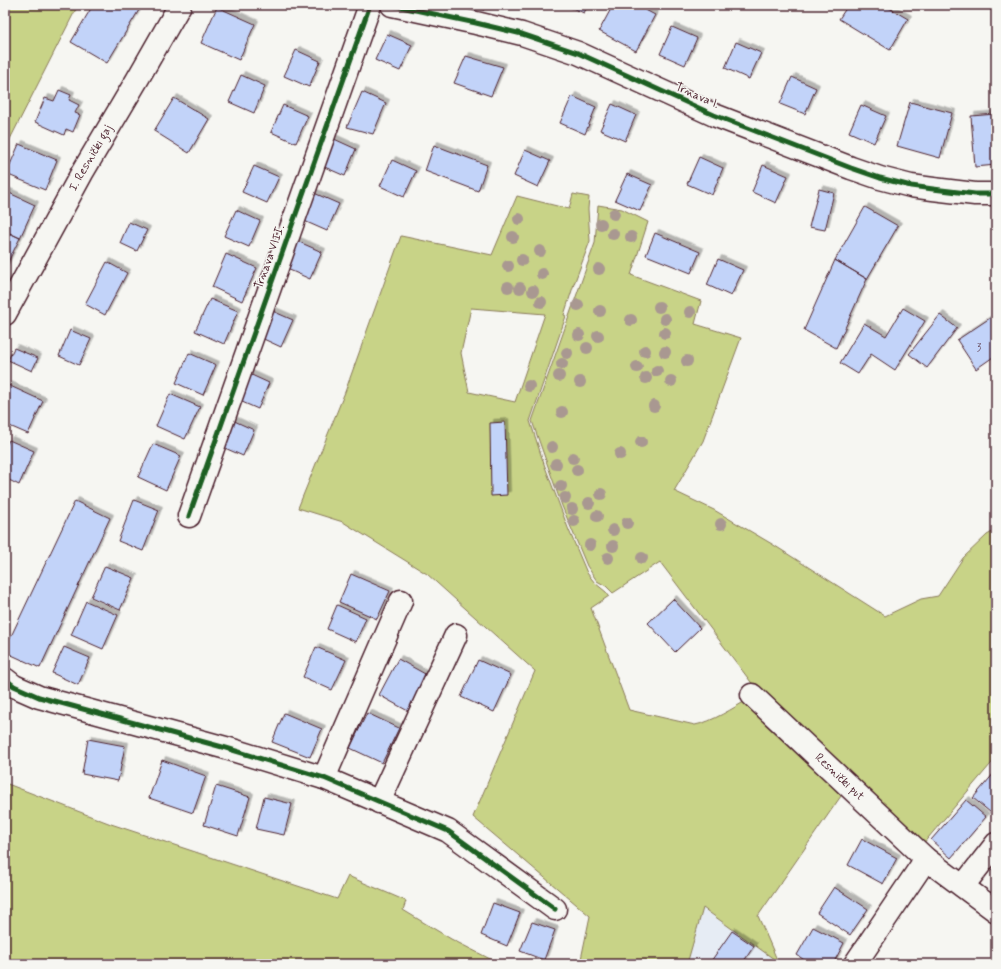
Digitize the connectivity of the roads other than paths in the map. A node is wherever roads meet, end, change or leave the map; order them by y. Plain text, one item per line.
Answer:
1 (180, 5) edge
2 (370, 5) edge
3 (392, 5) edge
4 (996, 194) edge
5 (5, 314) edge
6 (189, 516) dead end
7 (401, 601) dead end
8 (456, 635) dead end
9 (5, 679) edge
10 (752, 695) dead end
11 (324, 778) junction
12 (379, 802) junction
13 (996, 844) edge
14 (926, 858) junction
15 (963, 886) junction
16 (555, 908) dead end
17 (996, 911) edge
18 (855, 964) edge

1 - 5 street, I. Resnički gaj
2 - 6 street, Trnava VIII.
3 - 4 street, Trnava I.
7 - 11 street
8 - 12 street
9 - 11 street
10 - 14 street, Resnički put
11 - 12 street
12 - 16 street
13 - 15 street
14 - 15 street, Resnički put
14 - 18 street
15 - 17 street, Resnički put

